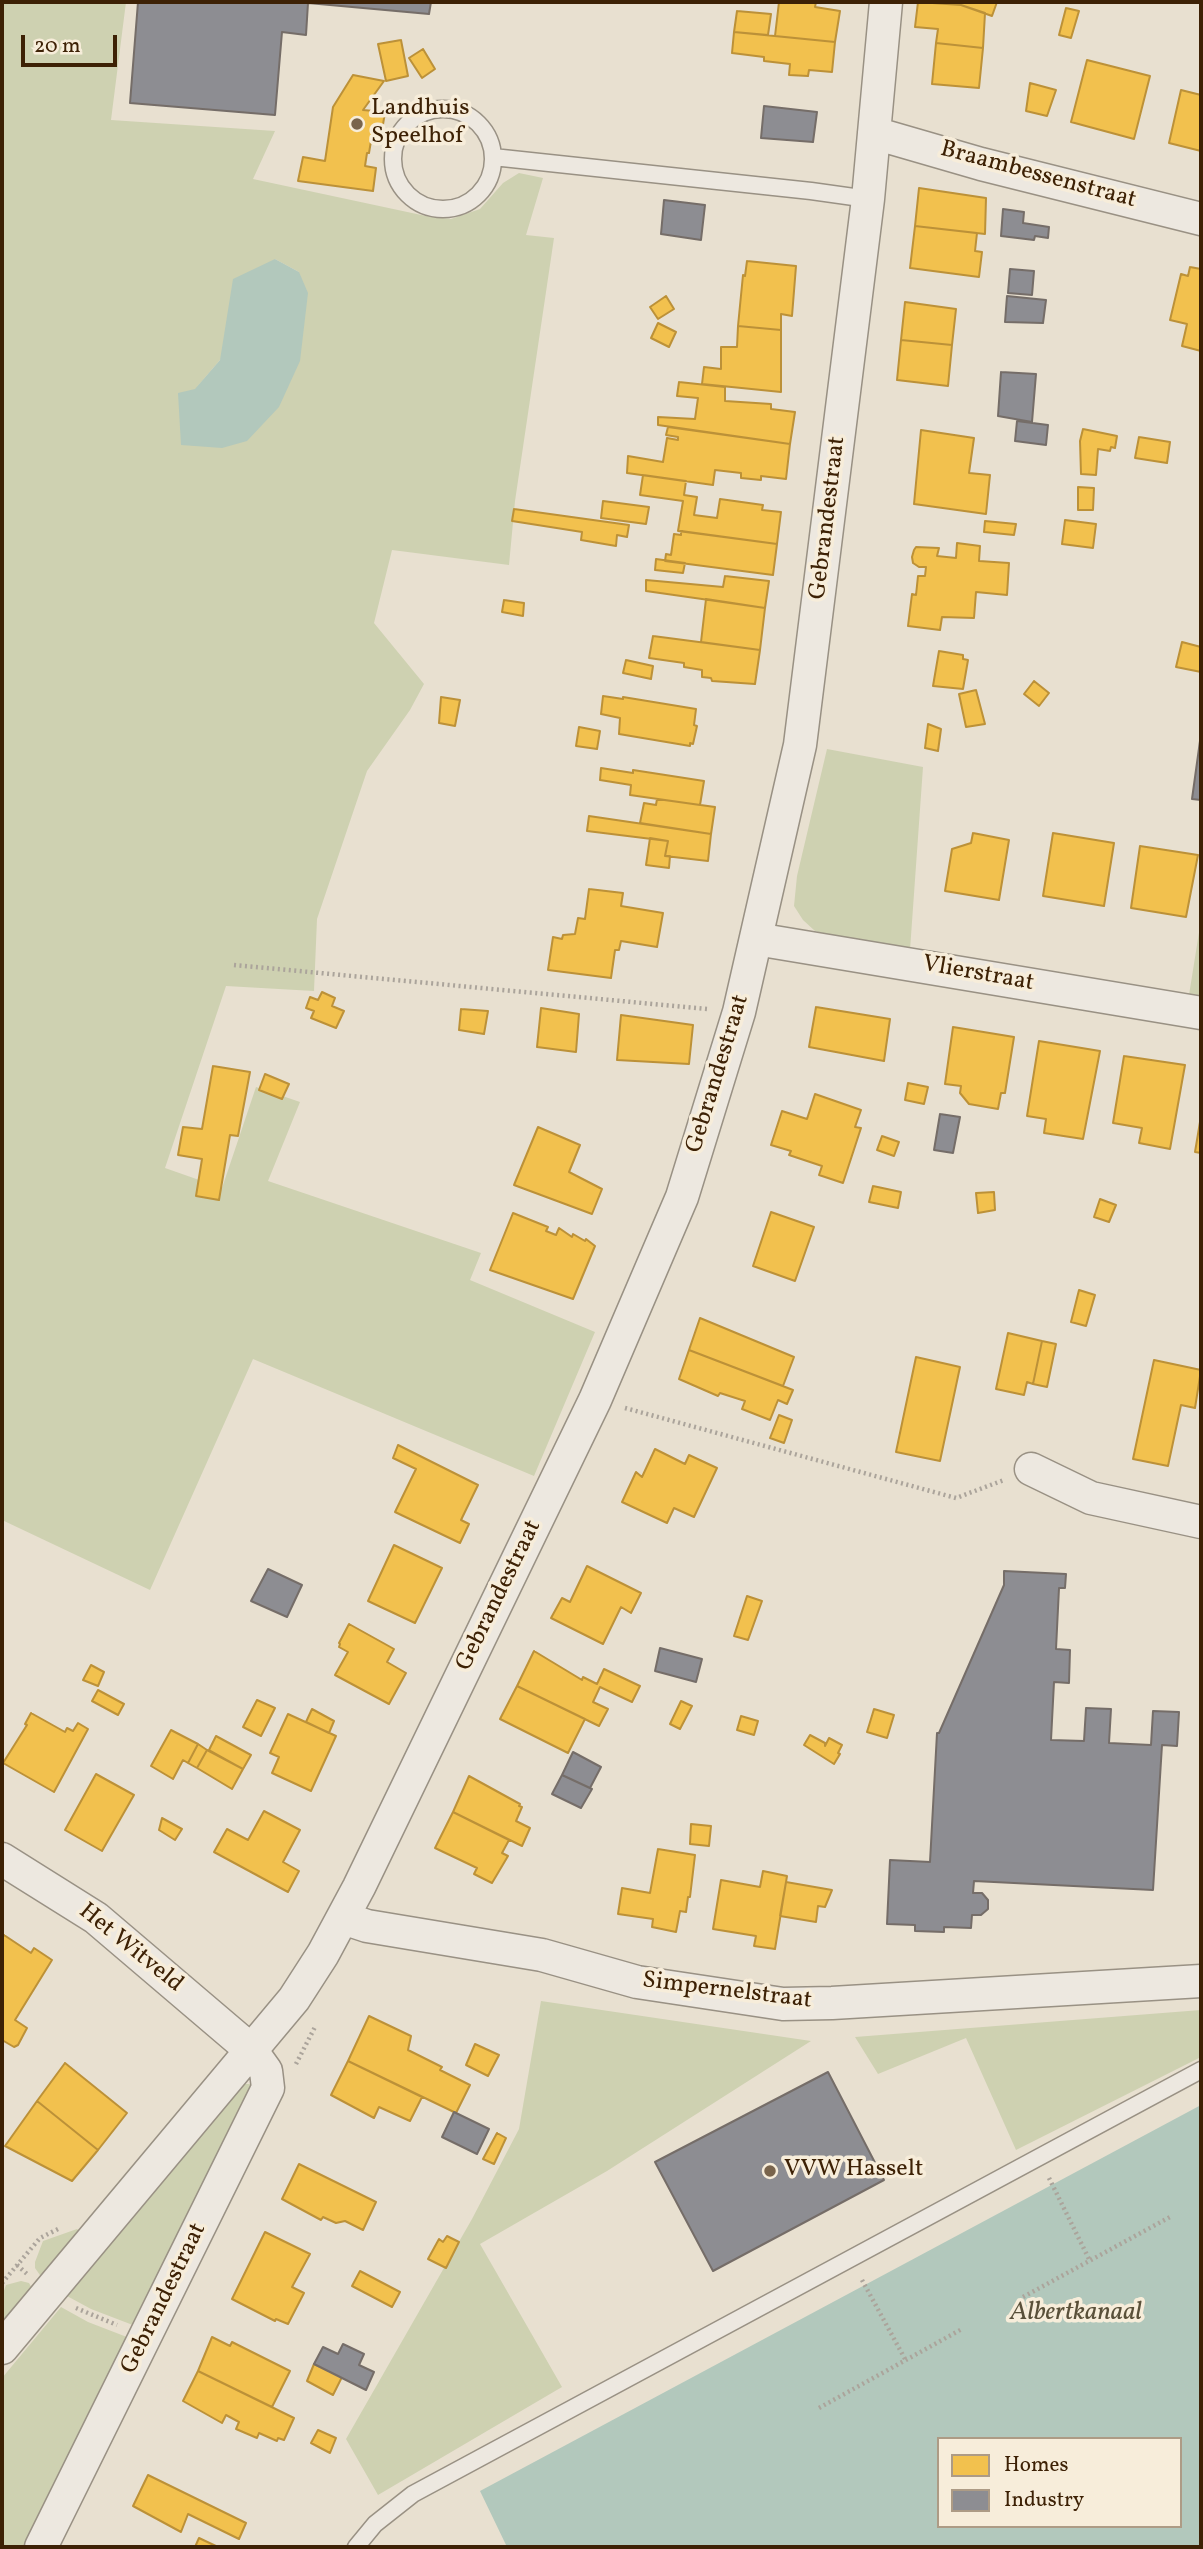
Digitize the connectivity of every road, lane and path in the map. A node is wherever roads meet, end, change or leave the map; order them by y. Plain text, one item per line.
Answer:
1 (886, 2) edge
2 (874, 133) junction
3 (493, 157) junction
4 (868, 200) junction
5 (1201, 219) edge
6 (755, 939) junction
7 (234, 965) dead end
8 (739, 1012) junction
9 (1201, 1013) edge
10 (595, 1400) junction
11 (1031, 1469) joint
12 (1201, 1522) edge
13 (2, 1859) edge
14 (343, 1919) junction
15 (1201, 1981) edge
16 (251, 2050) junction
17 (1201, 2070) edge
18 (1047, 2175) dead end
19 (1170, 2217) dead end
20 (1089, 2259) junction
21 (17, 2265) dead end
22 (857, 2271) dead end
23 (2, 2284) edge
24 (1023, 2297) dead end
25 (962, 2329) dead end
26 (2, 2348) edge
27 (905, 2359) junction
28 (819, 2408) dead end
29 (41, 2547) edge
30 (356, 2547) edge

1 - 2 street, Gebrandestraat
2 - 4 street, Gebrandestraat
2 - 5 street, Braambessenstraat
3 - 3 lane
3 - 4 lane
4 - 6 street, Gebrandestraat
6 - 8 street, Gebrandestraat
6 - 9 street, Vlierstraat
7 - 8 path
8 - 10 street, Gebrandestraat
10 - 11 path
10 - 14 street, Gebrandestraat
11 - 12 street
13 - 16 street, Het Witveld
14 - 15 street, Simpernelstraat
14 - 16 street, Gebrandestraat
16 - 26 street, Gebrandestraat
16 - 29 street, Gebrandestraat
17 - 30 lane
18 - 20 path
19 - 20 path
20 - 24 path
21 - 23 path
22 - 27 path
25 - 27 path
27 - 28 path

